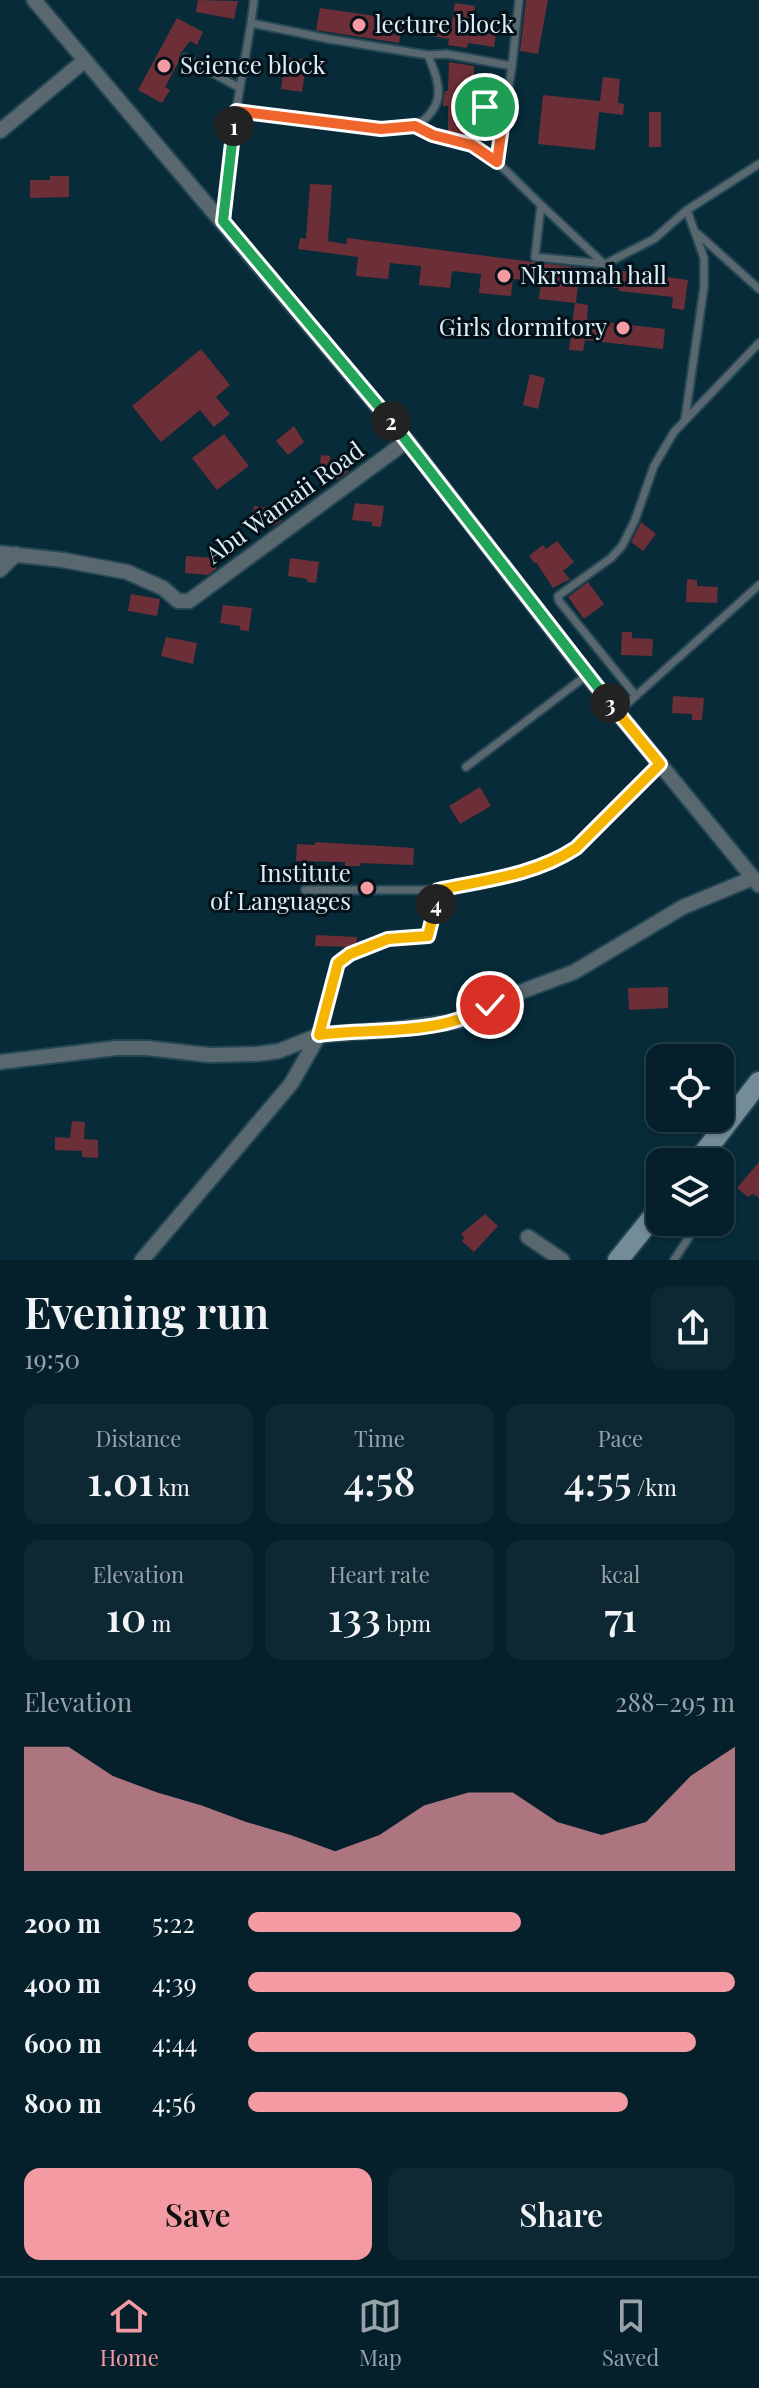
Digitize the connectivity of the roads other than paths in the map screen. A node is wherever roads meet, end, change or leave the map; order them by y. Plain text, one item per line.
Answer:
1 (34, 0) edge
2 (254, 0) edge
3 (519, 0) edge
4 (251, 23) junction
5 (428, 55) junction
6 (185, 58) dead end
7 (84, 61) junction
8 (512, 66) junction
9 (240, 88) junction
10 (505, 104) junction
11 (236, 111) junction
12 (504, 113) junction
13 (415, 126) junction
14 (0, 131) edge
15 (497, 162) junction
16 (759, 164) edge
17 (541, 205) junction
18 (687, 210) junction
19 (223, 221) junction
20 (697, 233) junction
21 (605, 264) junction
22 (759, 289) edge
23 (759, 343) edge
24 (685, 419) junction
25 (407, 441) junction
26 (0, 553) edge
27 (16, 554) junction
28 (0, 570) edge
29 (759, 585) edge
30 (587, 675) junction
31 (636, 696) junction
32 (618, 712) junction
33 (660, 764) junction
34 (466, 767) dead end
35 (756, 881) edge
36 (305, 890) dead end
37 (438, 890) junction
38 (319, 1035) junction
39 (0, 1062) edge
40 (759, 1082) edge
41 (715, 1148) edge
42 (646, 1225) edge
43 (690, 1236) edge
44 (528, 1237) dead end
45 (142, 1260) edge
46 (562, 1260) edge
47 (618, 1260) edge
48 (674, 1260) edge

1 - 7 street
2 - 4 lane
3 - 8 lane
4 - 5 lane
4 - 9 lane
5 - 8 lane
5 - 13 lane
6 - 9 lane
7 - 14 street
7 - 19 street
8 - 10 lane
9 - 11 lane
10 - 12 lane
10 - 12 lane
11 - 13 lane
11 - 19 lane
12 - 15 lane
13 - 15 lane
15 - 17 lane
16 - 18 lane
17 - 21 lane
17 - 21 lane
18 - 20 lane
18 - 21 lane
19 - 25 street
20 - 22 lane
20 - 24 lane
23 - 24 lane
24 - 31 lane
25 - 27 street, Abu Wamaii Road
25 - 30 street
26 - 27 street
27 - 28 street
29 - 31 lane
30 - 32 street
30 - 34 lane
31 - 32 lane
32 - 33 street
33 - 35 street
33 - 37 lane
35 - 38 street
36 - 37 lane
37 - 38 lane
38 - 39 street
38 - 45 street
40 - 41 main road
42 - 47 main road
43 - 48 lane
44 - 46 street

